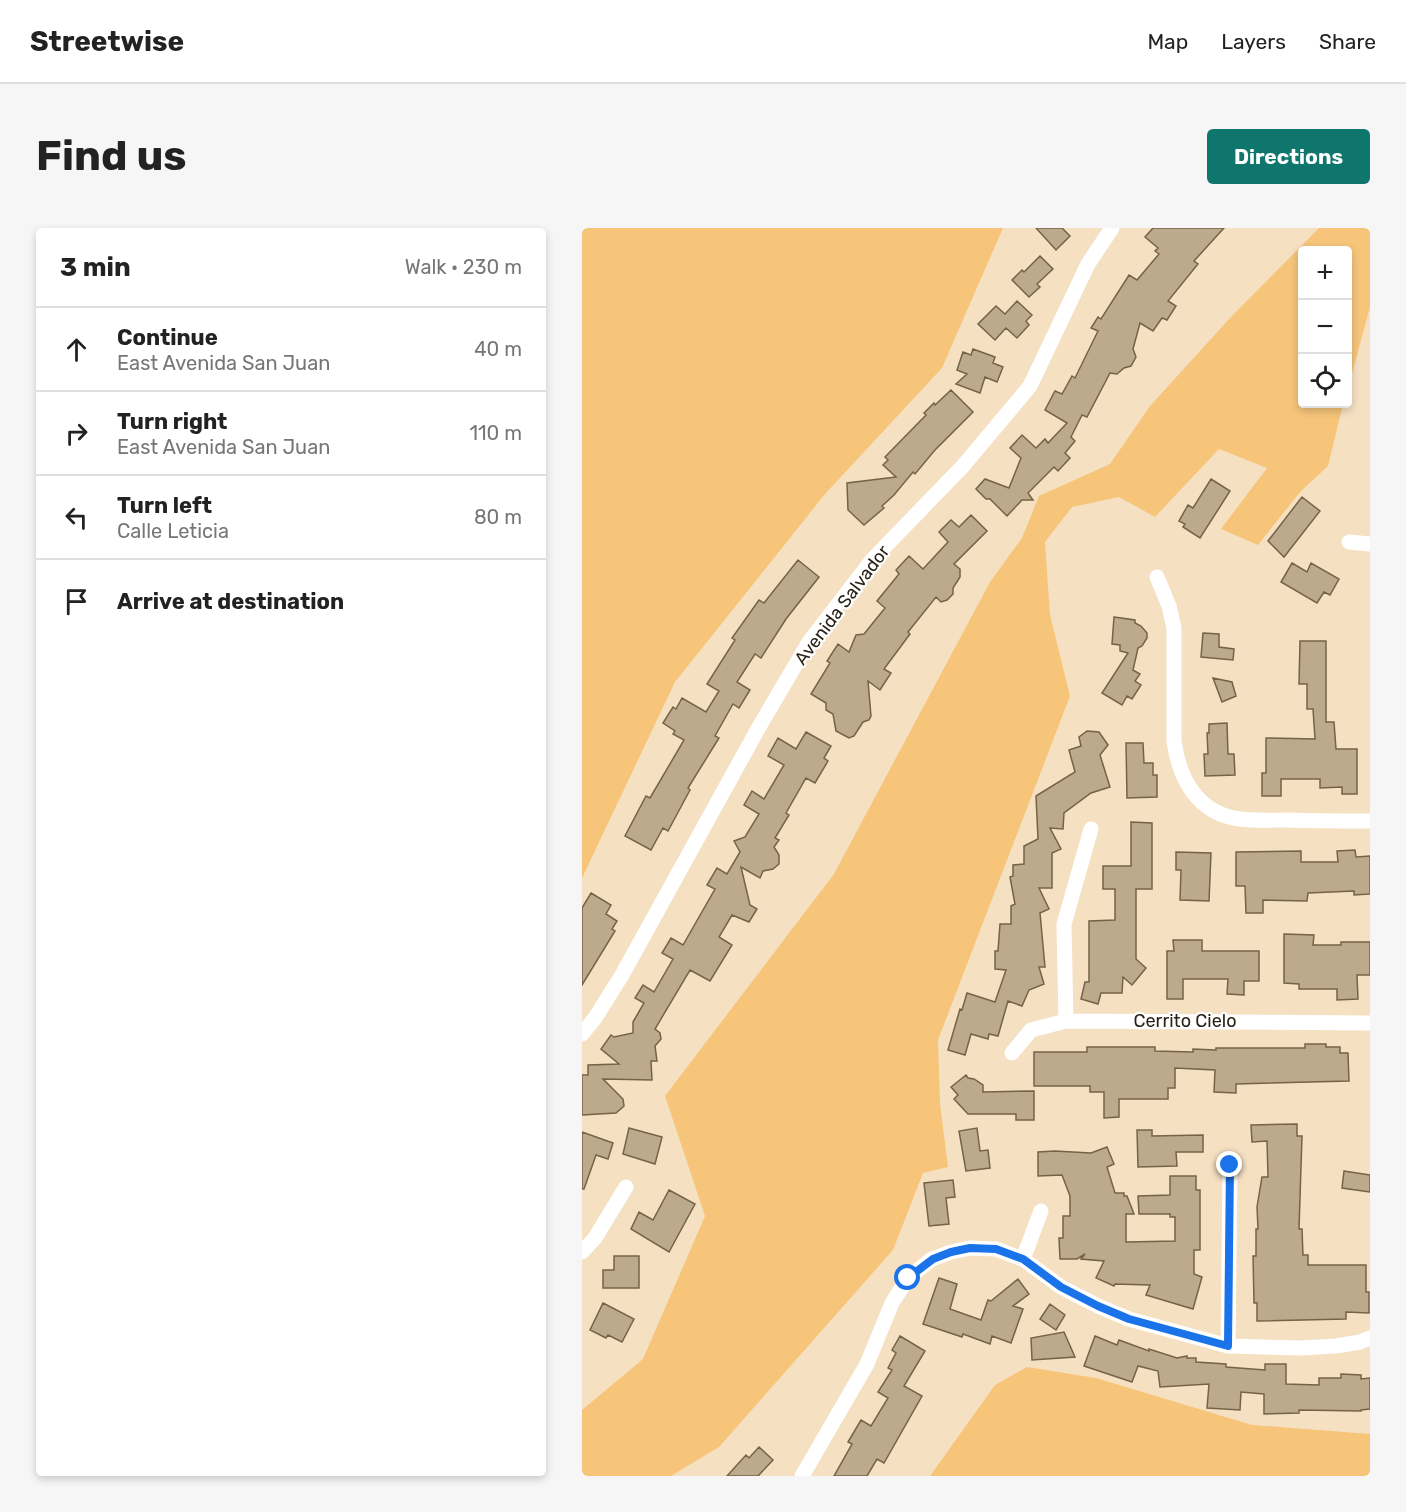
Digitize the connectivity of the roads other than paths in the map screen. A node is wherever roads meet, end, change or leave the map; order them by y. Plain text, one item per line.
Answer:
1 (1112, 228) edge
2 (1348, 542) dead end
3 (1370, 544) edge
4 (1157, 577) dead end
5 (1370, 821) edge
6 (1091, 829) dead end
7 (1066, 1021) junction
8 (1370, 1023) edge
9 (582, 1034) edge
10 (1012, 1053) dead end
11 (1230, 1165) dead end
12 (626, 1187) dead end
13 (1041, 1211) dead end
14 (582, 1252) edge
15 (1023, 1259) junction
16 (1370, 1338) edge
17 (1228, 1346) junction
18 (801, 1476) edge

1 - 9 street, Avenida Salvador
2 - 3 street
4 - 5 street
6 - 7 street
7 - 8 street, Cerrito Cielo
7 - 10 street, Cerrito Cielo
11 - 17 street
12 - 14 street
13 - 15 street
15 - 17 street
15 - 18 street
16 - 17 street

